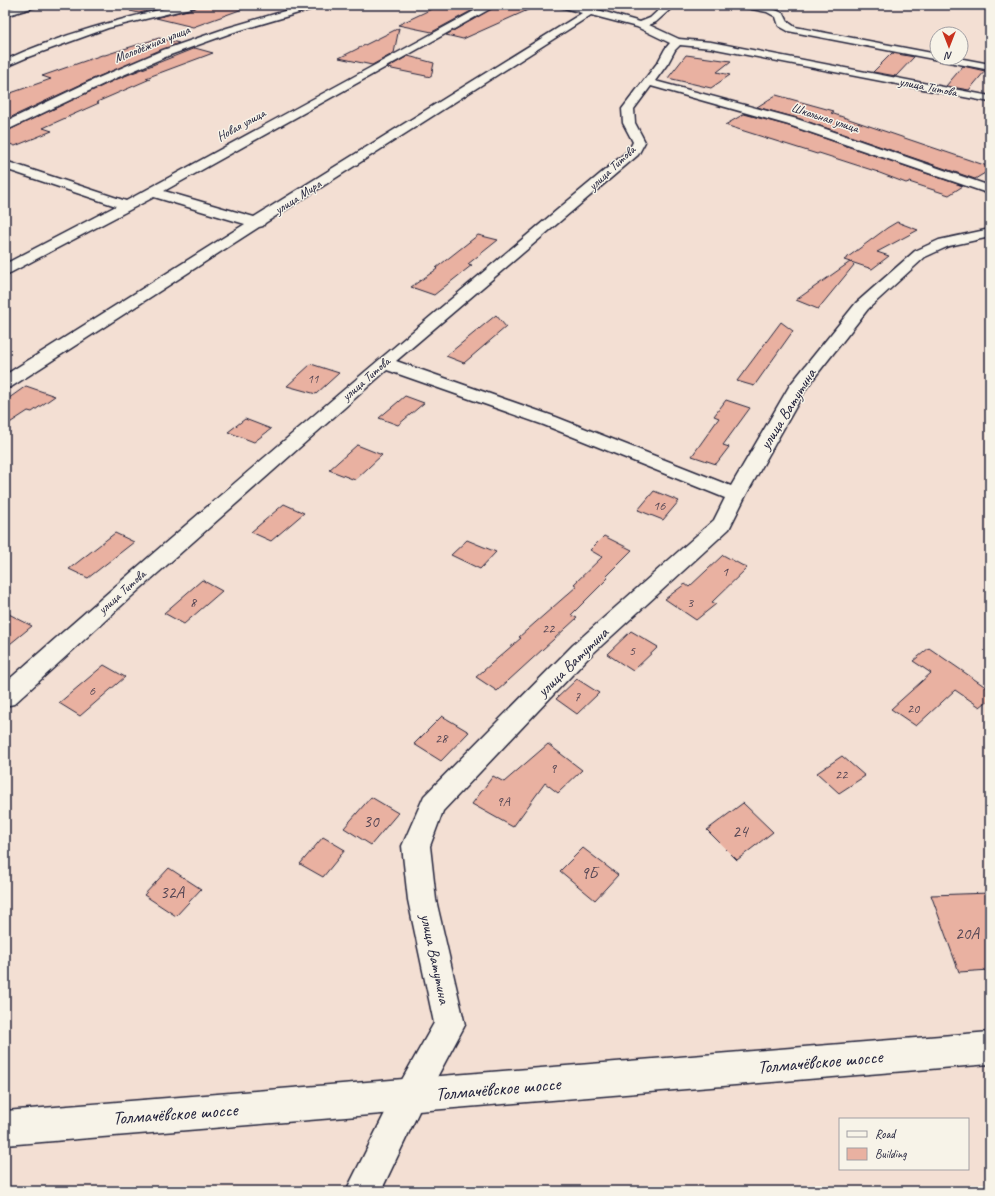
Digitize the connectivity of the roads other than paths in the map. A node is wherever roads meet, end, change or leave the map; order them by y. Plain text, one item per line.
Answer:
1 (32, 5) edge
2 (192, 5) edge
3 (316, 5) edge
4 (492, 5) edge
5 (564, 5) edge
6 (670, 5) edge
7 (745, 5) edge
8 (591, 11) junction
9 (5, 13) edge
10 (641, 26) junction
11 (677, 42) junction
12 (929, 56) edge
13 (5, 64) edge
14 (969, 64) edge
15 (990, 68) edge
16 (648, 82) junction
17 (990, 100) edge
18 (5, 127) edge
19 (5, 165) edge
20 (990, 190) edge
21 (153, 192) junction
22 (126, 205) junction
23 (258, 223) junction
24 (990, 233) edge
25 (5, 270) edge
26 (384, 363) junction
27 (5, 383) edge
28 (736, 495) junction
29 (5, 697) edge
30 (990, 1048) edge
31 (410, 1096) junction
32 (5, 1128) edge
33 (364, 1191) edge

1 - 9 street
2 - 13 street
3 - 18 street, Молодёжная улица
4 - 21 street, Новая улица
5 - 8 street, улица Титова
6 - 10 street
7 - 12 street
8 - 10 street, улица Титова
8 - 23 street, улица Мира
10 - 11 street, улица Титова
11 - 16 street, улица Титова
11 - 17 street, улица Титова
14 - 15 street
16 - 20 street, Школьная улица
16 - 26 street, улица Титова
19 - 22 street
21 - 22 street, Новая улица
21 - 23 street
22 - 25 street, Новая улица
23 - 27 street, улица Мира
24 - 28 street, улица Ватутина
26 - 28 street
26 - 29 street, улица Титова
28 - 31 street, улица Ватутина
30 - 31 street, Толмачёвское шоссе
31 - 32 street, Толмачёвское шоссе
31 - 33 street, улица Ватутина

